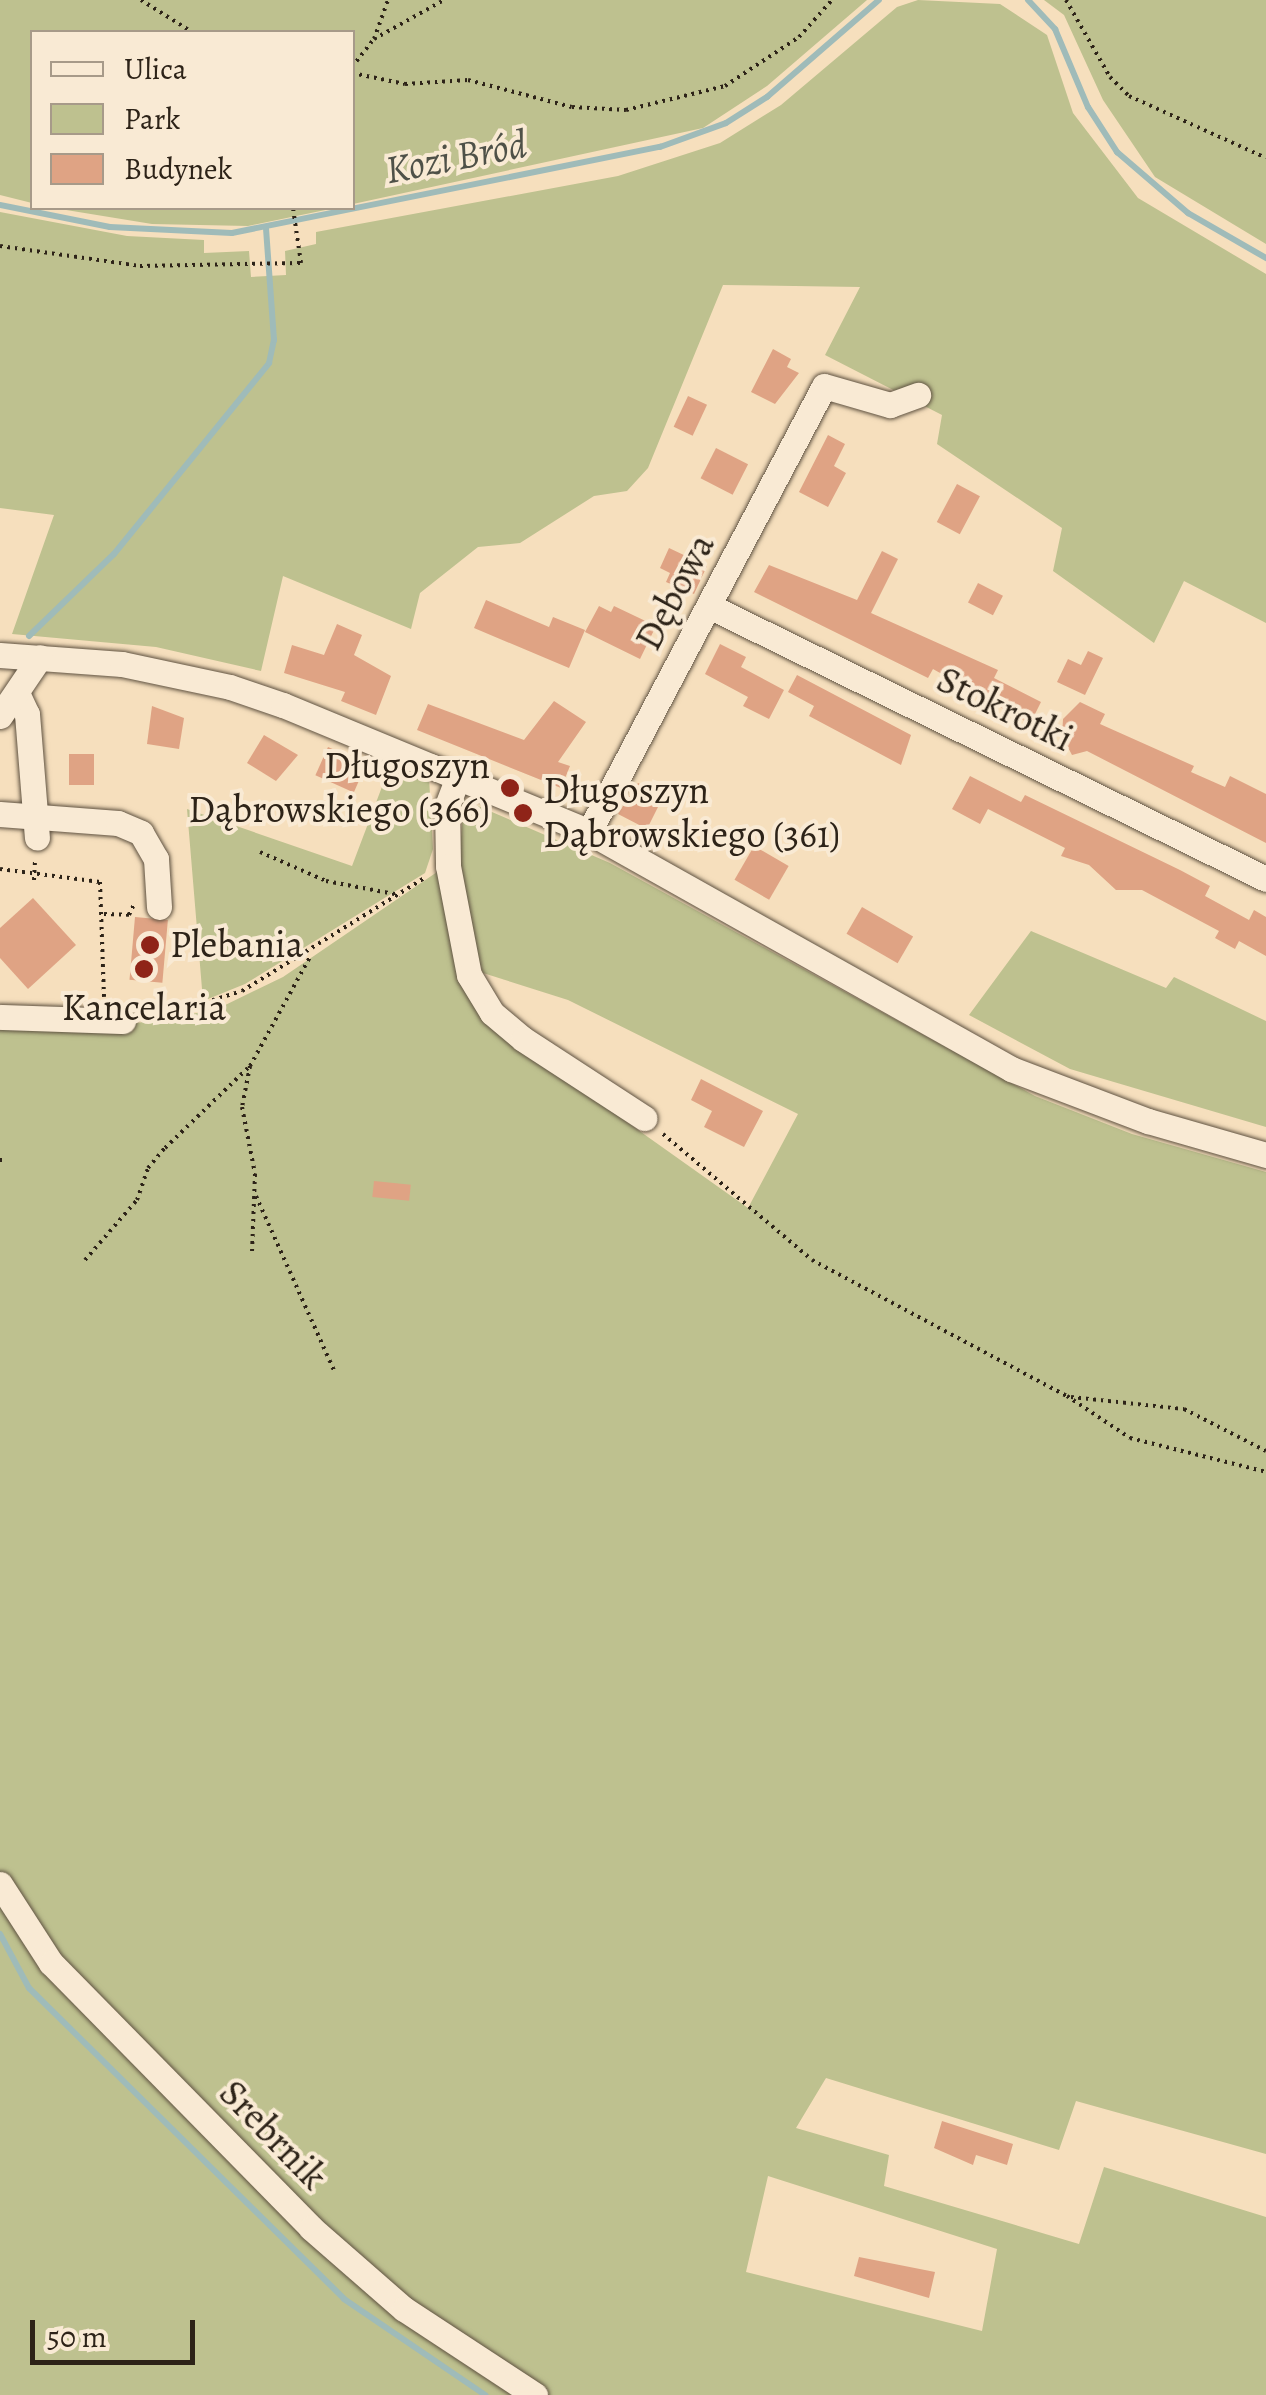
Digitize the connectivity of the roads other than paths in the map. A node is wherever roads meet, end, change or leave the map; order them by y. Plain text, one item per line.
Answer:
1 (918, 395) dead end
2 (711, 607) junction
3 (0, 655) edge
4 (40, 657) junction
5 (18, 695) junction
6 (0, 716) edge
7 (458, 777) junction
8 (0, 814) edge
9 (589, 832) junction
10 (37, 838) junction
11 (1266, 879) edge
12 (159, 907) dead end
13 (0, 1017) edge
14 (113, 1022) road end
15 (644, 1118) road end
16 (1266, 1155) edge
17 (0, 1884) edge
18 (534, 2395) edge

1 - 2 street, Dębowa
2 - 9 street, Dębowa
2 - 11 street, Stokrotki
3 - 4 street
4 - 5 street
4 - 7 street
5 - 6 street
5 - 10 street
7 - 9 street
7 - 15 street
8 - 10 street
9 - 16 street
10 - 12 street
13 - 14 street
17 - 18 street, Srebrnik

